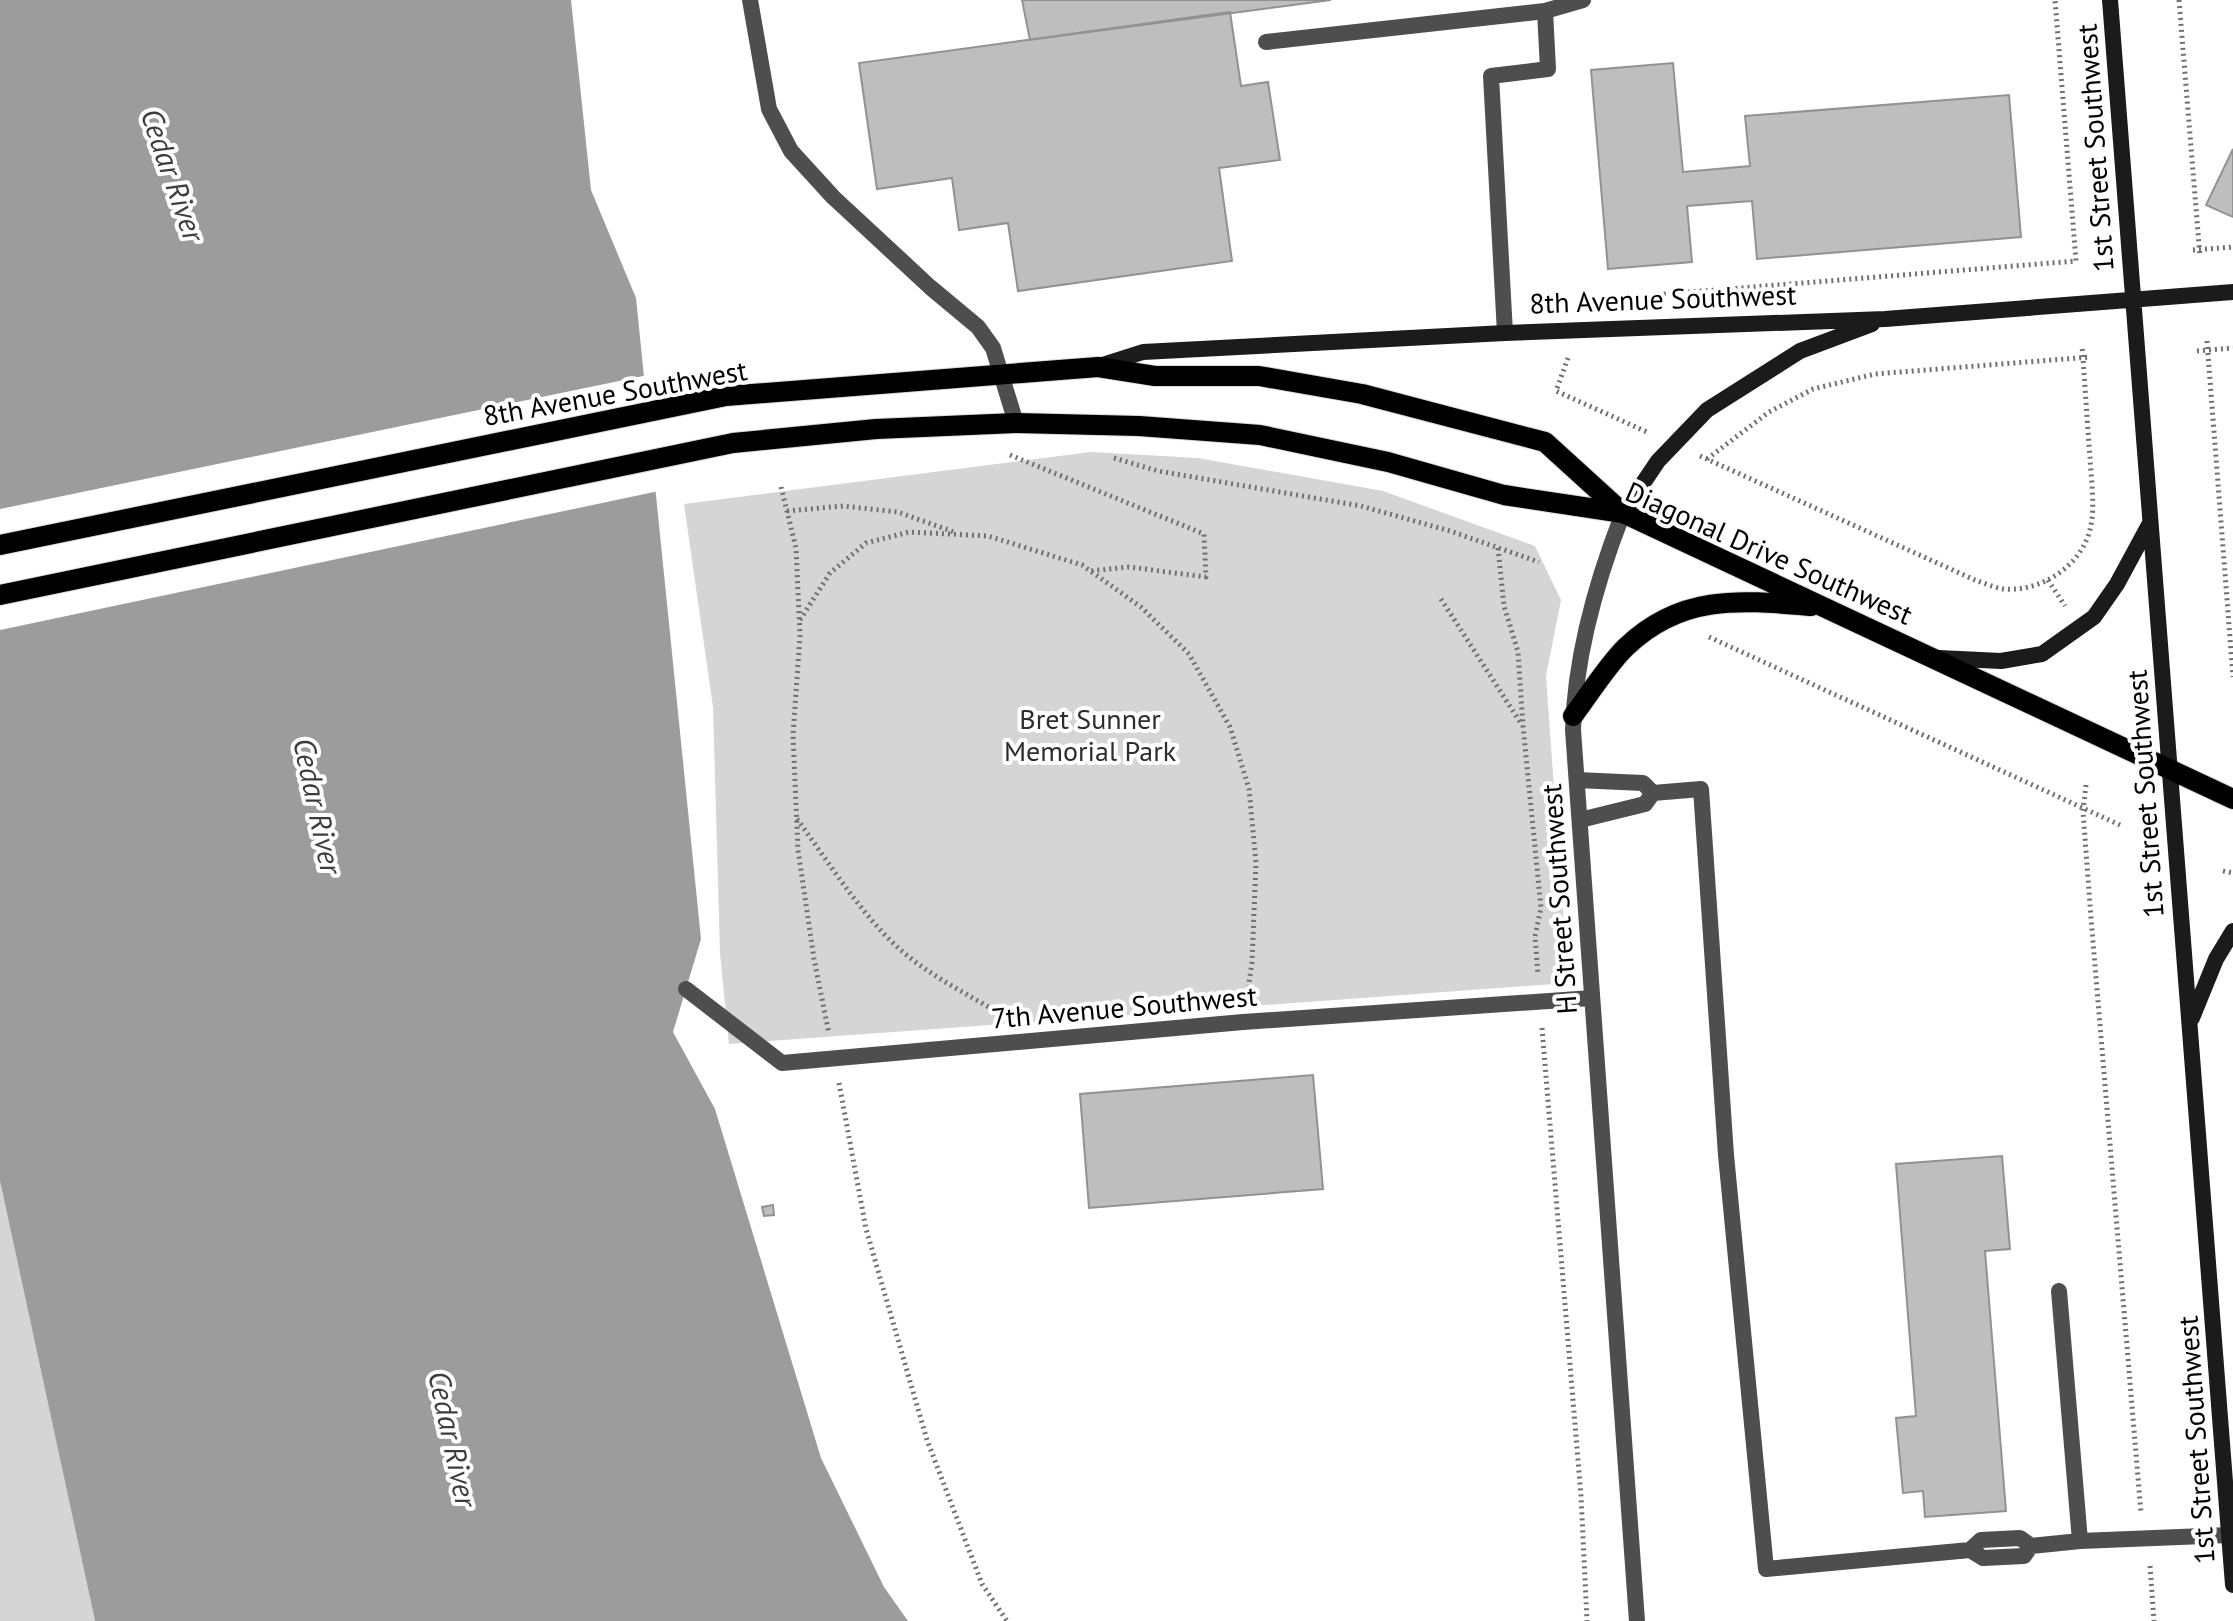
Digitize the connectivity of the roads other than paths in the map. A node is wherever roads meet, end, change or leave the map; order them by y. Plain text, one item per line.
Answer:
1 (750, 0) edge
2 (1583, 0) edge
3 (2110, 0) edge
4 (1545, 11) junction
5 (1266, 42) dead end
6 (2233, 292) edge
7 (2133, 300) junction
8 (1885, 319) junction
9 (1505, 333) junction
10 (1098, 367) junction
11 (1002, 376) junction
12 (1016, 423) junction
13 (1623, 513) junction
14 (2150, 522) junction
15 (0, 545) edge
16 (0, 595) edge
17 (1822, 606) junction
18 (1932, 658) junction
19 (1573, 716) junction
20 (2170, 770) junction
21 (1577, 780) junction
22 (1653, 793) junction
23 (2233, 799) edge
24 (1580, 820) junction
25 (2233, 931) edge
26 (686, 989) dead end
27 (1592, 998) junction
28 (2189, 1023) junction
29 (2059, 1291) dead end
30 (2229, 1535) junction
31 (2080, 1541) junction
32 (2233, 1585) edge
33 (1637, 1621) edge

1 - 11 street
2 - 4 street
3 - 7 main road, 1st Street Southwest
4 - 5 street
4 - 9 street
6 - 7 main road, 8th Avenue Southwest
7 - 8 main road, 8th Avenue Southwest
7 - 14 main road, 1st Street Southwest
8 - 9 main road, 8th Avenue Southwest
8 - 13 main road, H Street Southwest
9 - 10 main road, 8th Avenue Southwest
10 - 11 main road, 8th Avenue Southwest
10 - 13 main road, 8th Avenue Southwest
11 - 12 street
11 - 15 main road, 8th Avenue Southwest
12 - 13 main road, Diagonal Drive Southwest
12 - 16 main road
13 - 17 main road, Diagonal Drive Southwest
13 - 19 street, H Street Southwest
14 - 18 main road
14 - 20 main road, 1st Street Southwest
17 - 18 main road, Diagonal Drive Southwest
17 - 19 main road
18 - 20 main road, Diagonal Drive Southwest
19 - 21 street, H Street Southwest
20 - 23 main road, Diagonal Drive Southwest
20 - 28 main road, 1st Street Southwest
21 - 22 street
21 - 24 street, H Street Southwest
22 - 24 street
22 - 31 street
24 - 27 street, H Street Southwest
25 - 28 main road
26 - 27 street, 7th Avenue Southwest
27 - 33 street, H Street Southwest
28 - 30 main road, 1st Street Southwest
29 - 31 street
30 - 31 street
30 - 32 main road, 1st Street Southwest

